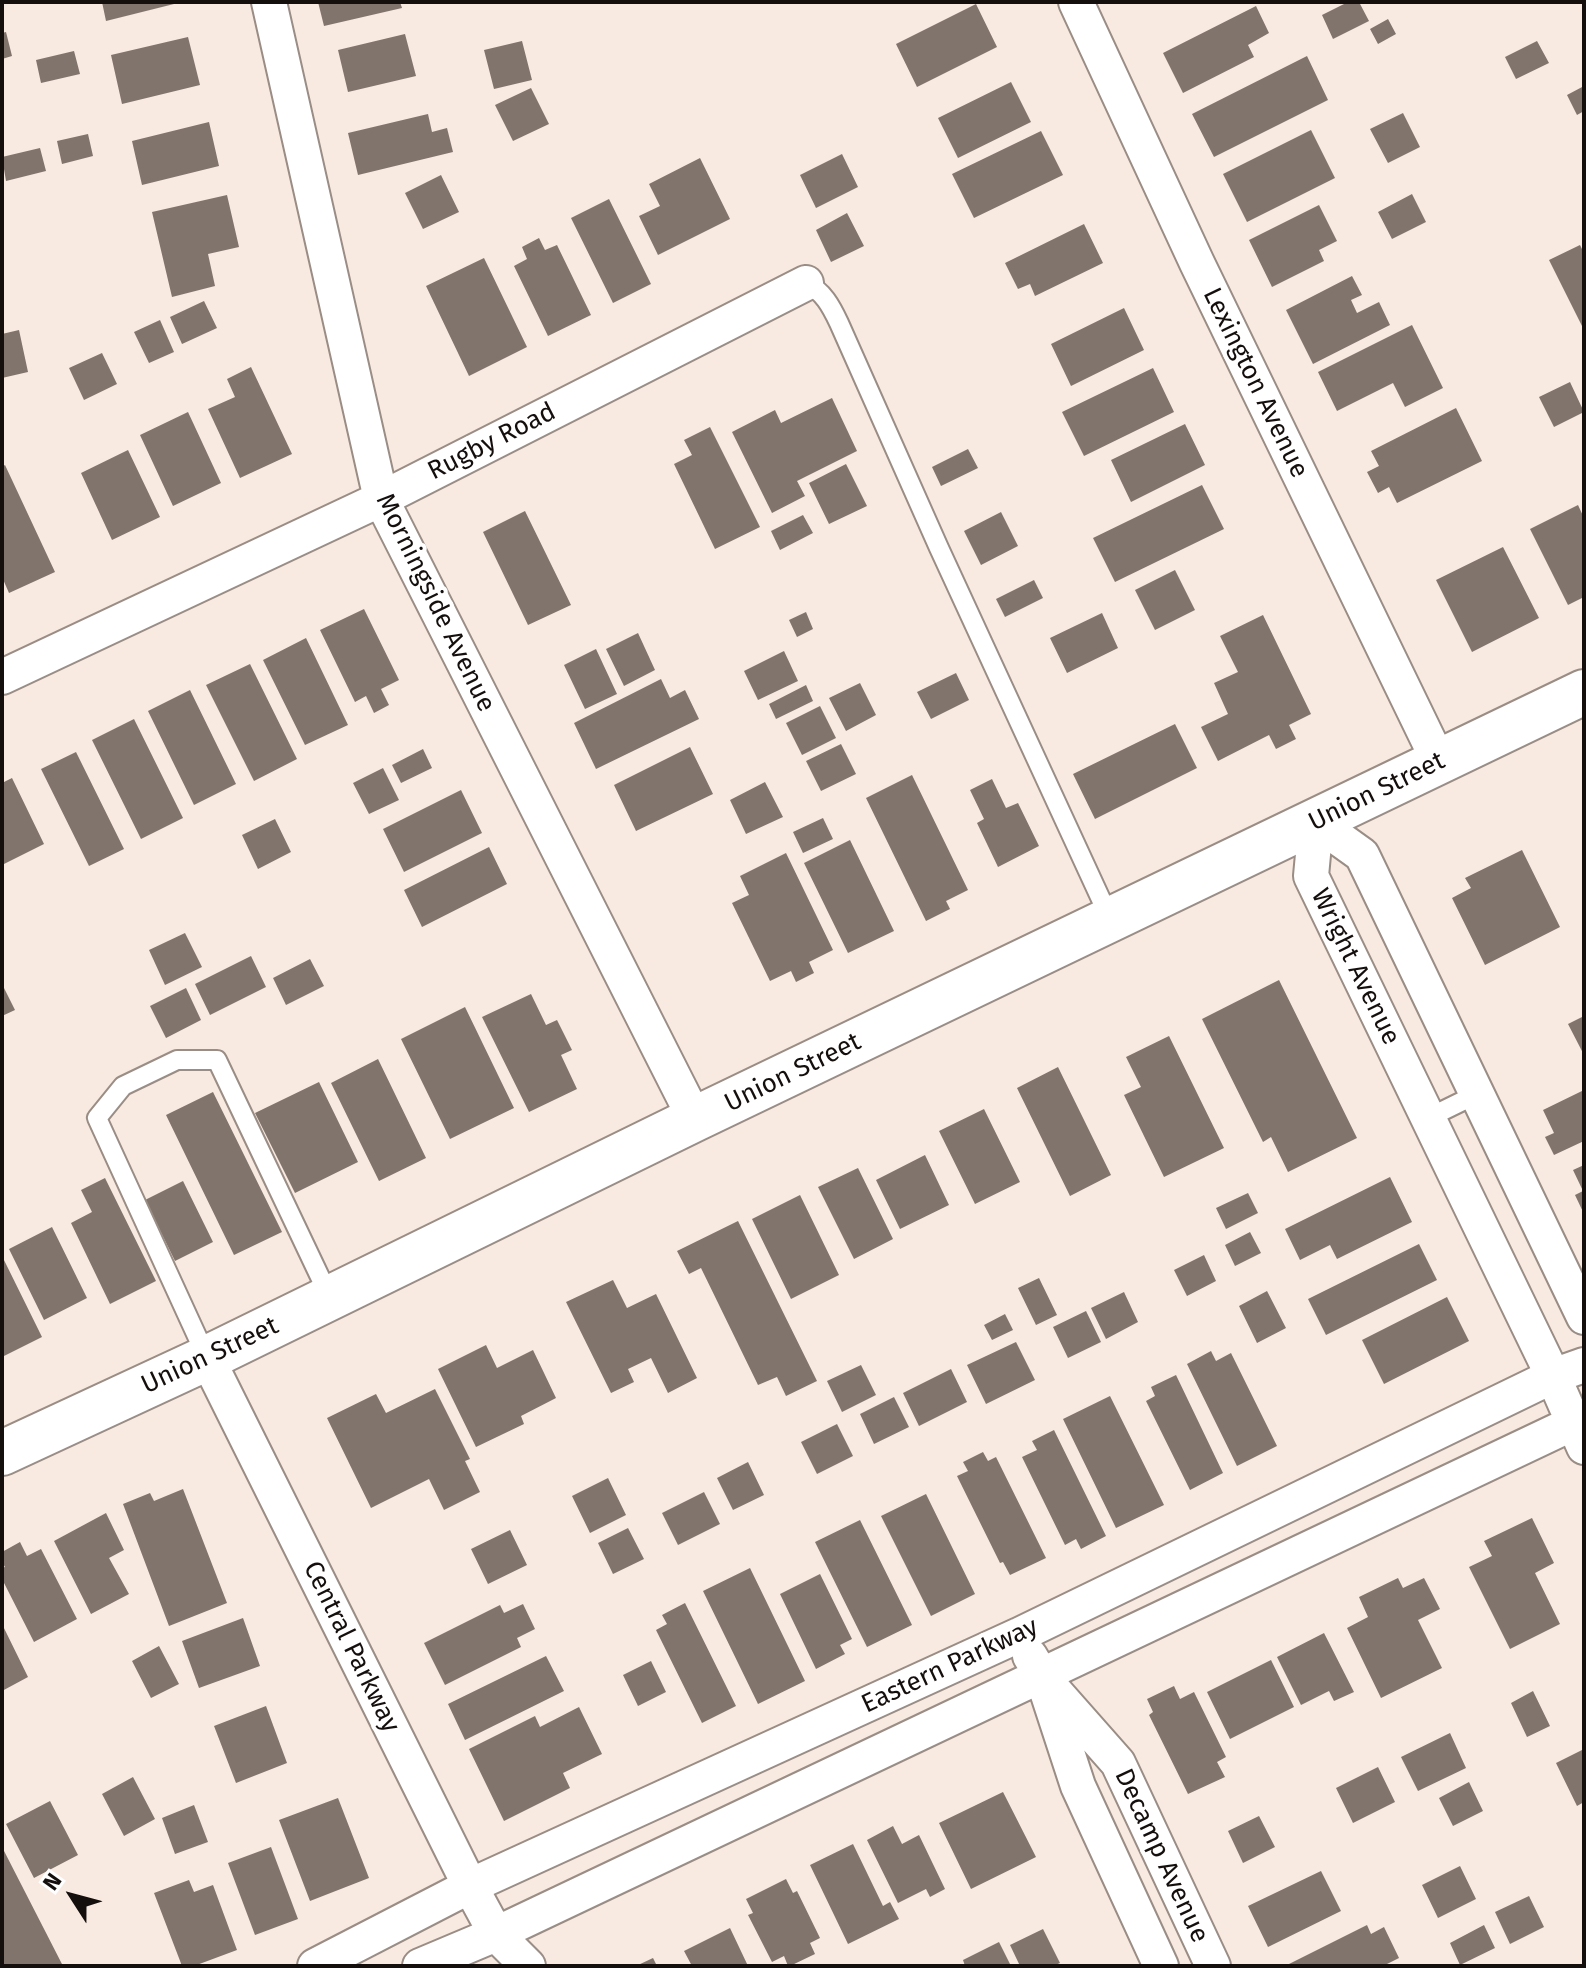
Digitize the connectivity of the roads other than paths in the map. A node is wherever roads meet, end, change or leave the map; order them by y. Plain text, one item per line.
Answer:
1 (269, 2) edge
2 (1076, 2) edge
3 (806, 283) joint
4 (381, 499) junction
5 (2, 677) edge
6 (1584, 692) edge
7 (1439, 762) junction
8 (1316, 822) junction
9 (1111, 921) junction
10 (1477, 1094) junction
11 (1428, 1118) junction
12 (695, 1119) junction
13 (331, 1298) junction
14 (1584, 1317) edge
15 (207, 1358) junction
16 (1568, 1370) edge
17 (1580, 1429) edge
18 (2, 1453) edge
19 (1019, 1635) junction
20 (1042, 1676) junction
21 (470, 1886) junction
22 (497, 1950) edge
23 (315, 1966) edge
24 (420, 1966) edge
25 (528, 1966) edge
26 (1161, 1966) edge
27 (1213, 1966) edge

1 - 4 street, Morningside Avenue
2 - 7 street, Lexington Avenue
3 - 4 street, Rugby Road
3 - 9 lane
4 - 5 street, Rugby Road
4 - 12 street, Morningside Avenue
6 - 7 main road, Union Street
7 - 8 main road, Union Street
8 - 9 main road, Union Street
8 - 10 street, Wright Avenue
8 - 11 street, Wright Avenue
9 - 12 main road, Union Street
10 - 11 lane
10 - 14 street, Wright Avenue
11 - 16 street, Wright Avenue
12 - 13 main road, Union Street
13 - 15 main road, Union Street
13 - 15 lane
15 - 18 main road, Union Street
15 - 21 street, Central Parkway
16 - 17 street, Wright Avenue
16 - 19 street, Eastern Parkway
17 - 20 street, Eastern Parkway
19 - 20 street, Decamp Avenue
19 - 21 street, Eastern Parkway
20 - 22 street, Eastern Parkway
20 - 26 street, Decamp Avenue
20 - 27 street, Decamp Avenue
21 - 22 street, Central Parkway
21 - 23 street, Eastern Parkway
22 - 24 street, Eastern Parkway
22 - 25 street, Central Parkway

